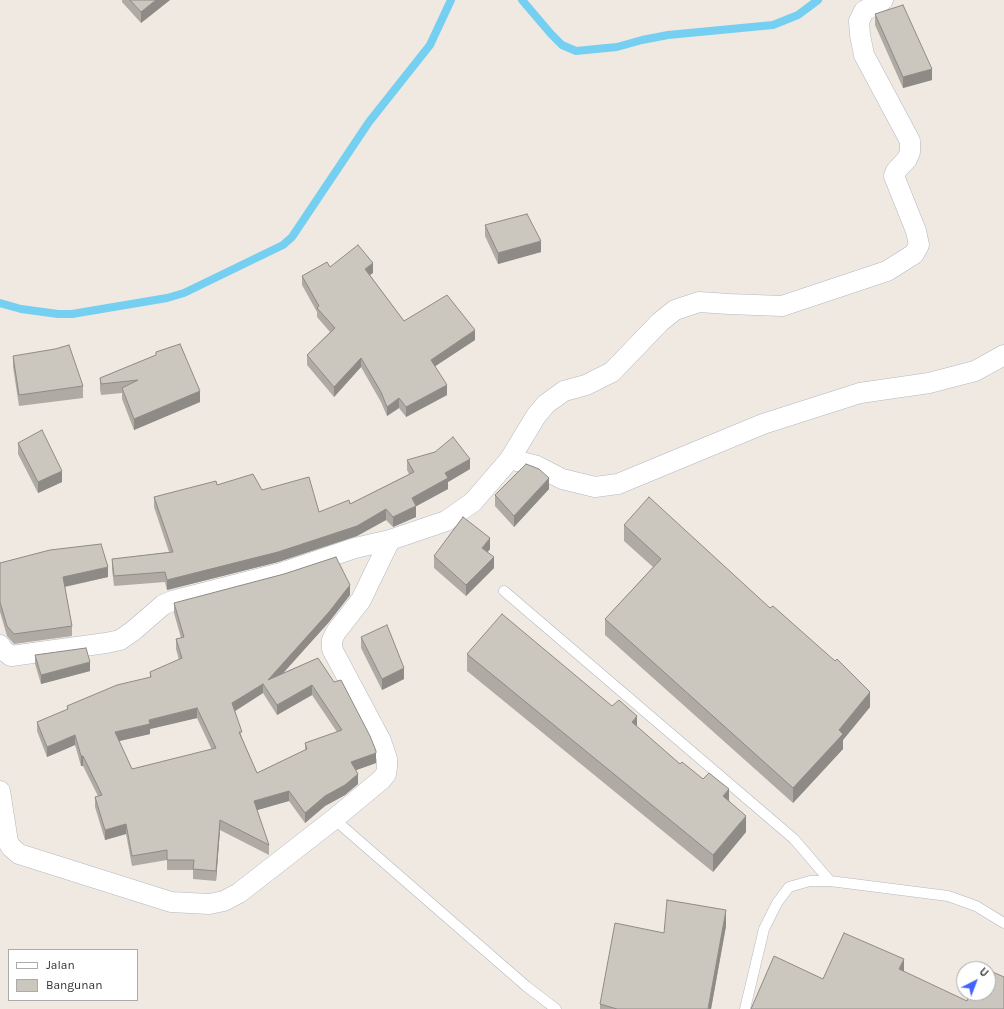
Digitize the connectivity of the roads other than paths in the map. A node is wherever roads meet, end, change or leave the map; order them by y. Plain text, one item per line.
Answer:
1 (883, 0) edge
2 (1004, 355) edge
3 (510, 459) junction
4 (390, 540) junction
5 (504, 591) dead end
6 (0, 645) edge
7 (0, 790) edge
8 (334, 820) junction
9 (830, 881) junction
10 (1004, 923) edge
11 (556, 1009) edge
12 (745, 1009) edge

1 - 3 street
2 - 3 street
3 - 4 street
4 - 6 street
4 - 8 street
5 - 9 lane
7 - 8 street
8 - 11 lane
9 - 10 lane
9 - 12 lane

